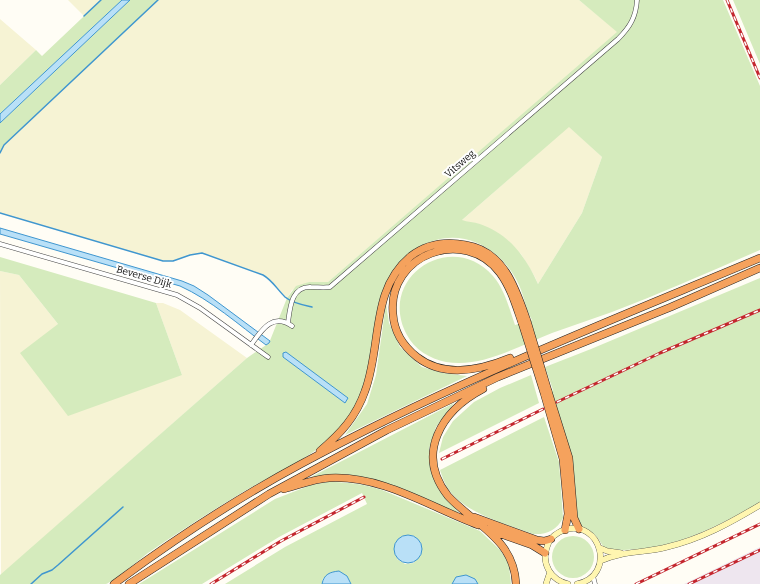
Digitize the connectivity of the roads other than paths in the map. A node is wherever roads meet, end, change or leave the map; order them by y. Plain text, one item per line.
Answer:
1 (637, 0) edge
2 (0, 244) edge
3 (760, 258) edge
4 (760, 268) edge
5 (614, 319) junction
6 (524, 322) junction
7 (251, 345) junction
8 (268, 357) dead end
9 (547, 357) junction
10 (546, 392) junction
11 (300, 464) junction
12 (269, 494) junction
13 (760, 505) edge
14 (469, 514) junction
15 (483, 527) junction
16 (579, 529) junction
17 (565, 530) junction
18 (551, 539) junction
19 (600, 548) junction
20 (545, 553) junction
21 (627, 553) junction
22 (600, 561) junction
23 (550, 572) junction
24 (592, 576) junction
25 (559, 581) junction
26 (114, 584) edge
27 (129, 584) edge
28 (516, 584) edge
29 (546, 584) edge
30 (552, 584) edge
31 (568, 584) edge
32 (579, 584) edge
33 (583, 584) edge
34 (595, 584) edge

1 - 7 street, Vitsweg
2 - 7 street, Beverse Dijk
3 - 5 highway
4 - 9 highway
5 - 6 highway
5 - 11 highway
6 - 10 highway, bridge
6 - 11 highway
7 - 8 street, Beverse Dijk
9 - 12 highway
9 - 14 highway
10 - 16 highway
10 - 17 highway
11 - 26 highway
12 - 15 highway
12 - 27 highway
13 - 21 main road
14 - 15 highway
14 - 18 highway
15 - 20 highway
15 - 28 highway
16 - 17 main road
16 - 19 main road
17 - 18 main road
18 - 20 main road
19 - 21 main road
19 - 22 main road
20 - 23 main road
21 - 22 main road
22 - 24 main road
23 - 25 main road
23 - 29 main road
24 - 32 main road
24 - 34 street
25 - 30 main road
25 - 31 main road
32 - 33 street

